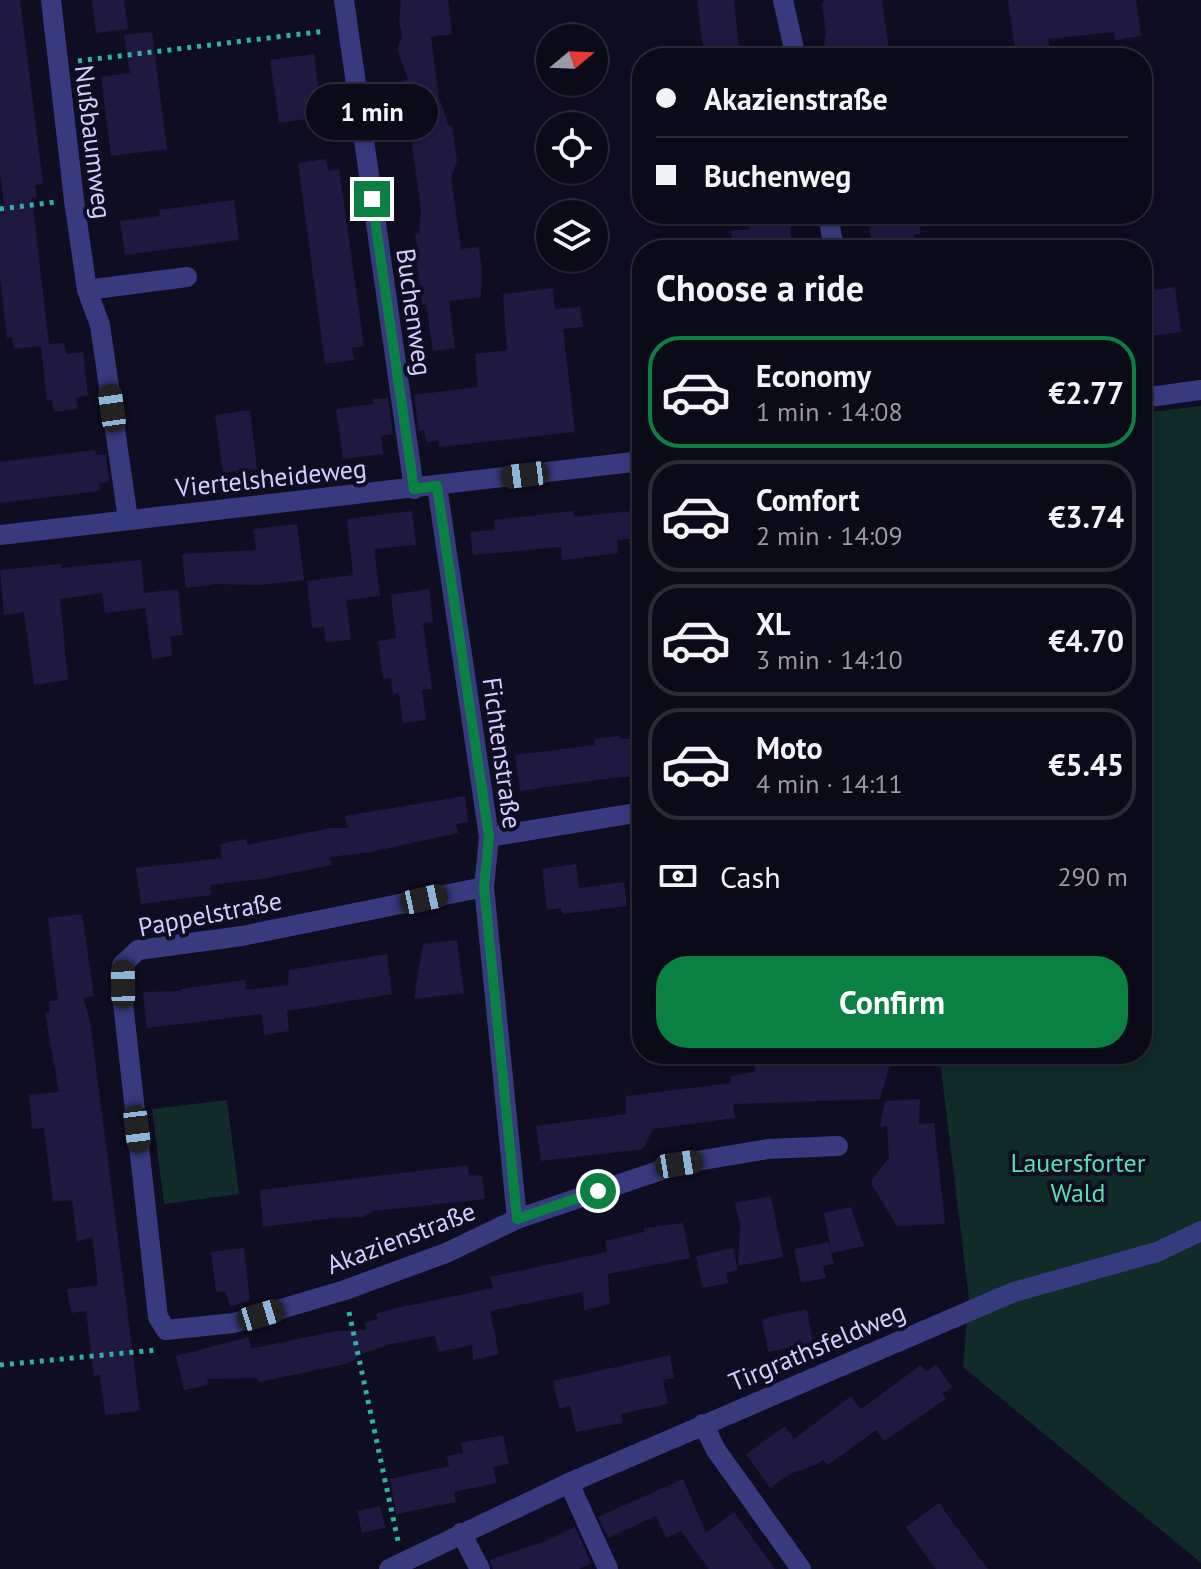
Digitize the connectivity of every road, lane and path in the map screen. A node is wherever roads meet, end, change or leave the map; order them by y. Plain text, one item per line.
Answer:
1 (51, 0) edge
2 (344, 0) edge
3 (783, 0) edge
4 (347, 29) junction
5 (794, 48) edge
6 (57, 64) junction
7 (74, 200) junction
8 (0, 209) edge
9 (187, 277) dead end
10 (87, 290) junction
11 (1201, 390) edge
12 (1152, 397) edge
13 (632, 462) edge
14 (437, 486) junction
15 (414, 489) junction
16 (128, 519) junction
17 (0, 535) edge
18 (632, 814) edge
19 (489, 837) junction
20 (484, 887) junction
21 (838, 1146) dead end
22 (517, 1219) junction
23 (1201, 1231) edge
24 (345, 1290) junction
25 (166, 1330) junction
26 (0, 1365) edge
27 (703, 1424) junction
28 (569, 1483) junction
29 (461, 1533) junction
30 (396, 1565) edge
31 (480, 1569) edge
32 (608, 1569) edge
33 (801, 1569) edge

1 - 6 street, Nußbaumweg
2 - 4 street, Buchenweg
3 - 5 street
4 - 6 path
4 - 15 street, Buchenweg
6 - 7 street, Nußbaumweg
7 - 8 path
7 - 10 street, Nußbaumweg
9 - 10 street
10 - 16 street, Nußbaumweg
11 - 12 street
13 - 14 street, Viertelsheideweg
14 - 15 street, Viertelsheideweg
14 - 19 street, Fichtenstraße
15 - 16 street, Viertelsheideweg
16 - 17 street, Viertelsheideweg
18 - 19 street
19 - 20 street, Fichtenstraße
20 - 22 street, Fichtenstraße
20 - 25 street, Pappelstraße
21 - 22 street, Akazienstraße
22 - 24 street, Akazienstraße
23 - 27 street, Tirgrathsfeldweg
24 - 25 street, Akazienstraße
24 - 30 path
25 - 26 path
27 - 28 street, Tirgrathsfeldweg
27 - 33 street
28 - 29 street, Tirgrathsfeldweg
28 - 32 street
29 - 30 street, Tirgrathsfeldweg
29 - 31 street

